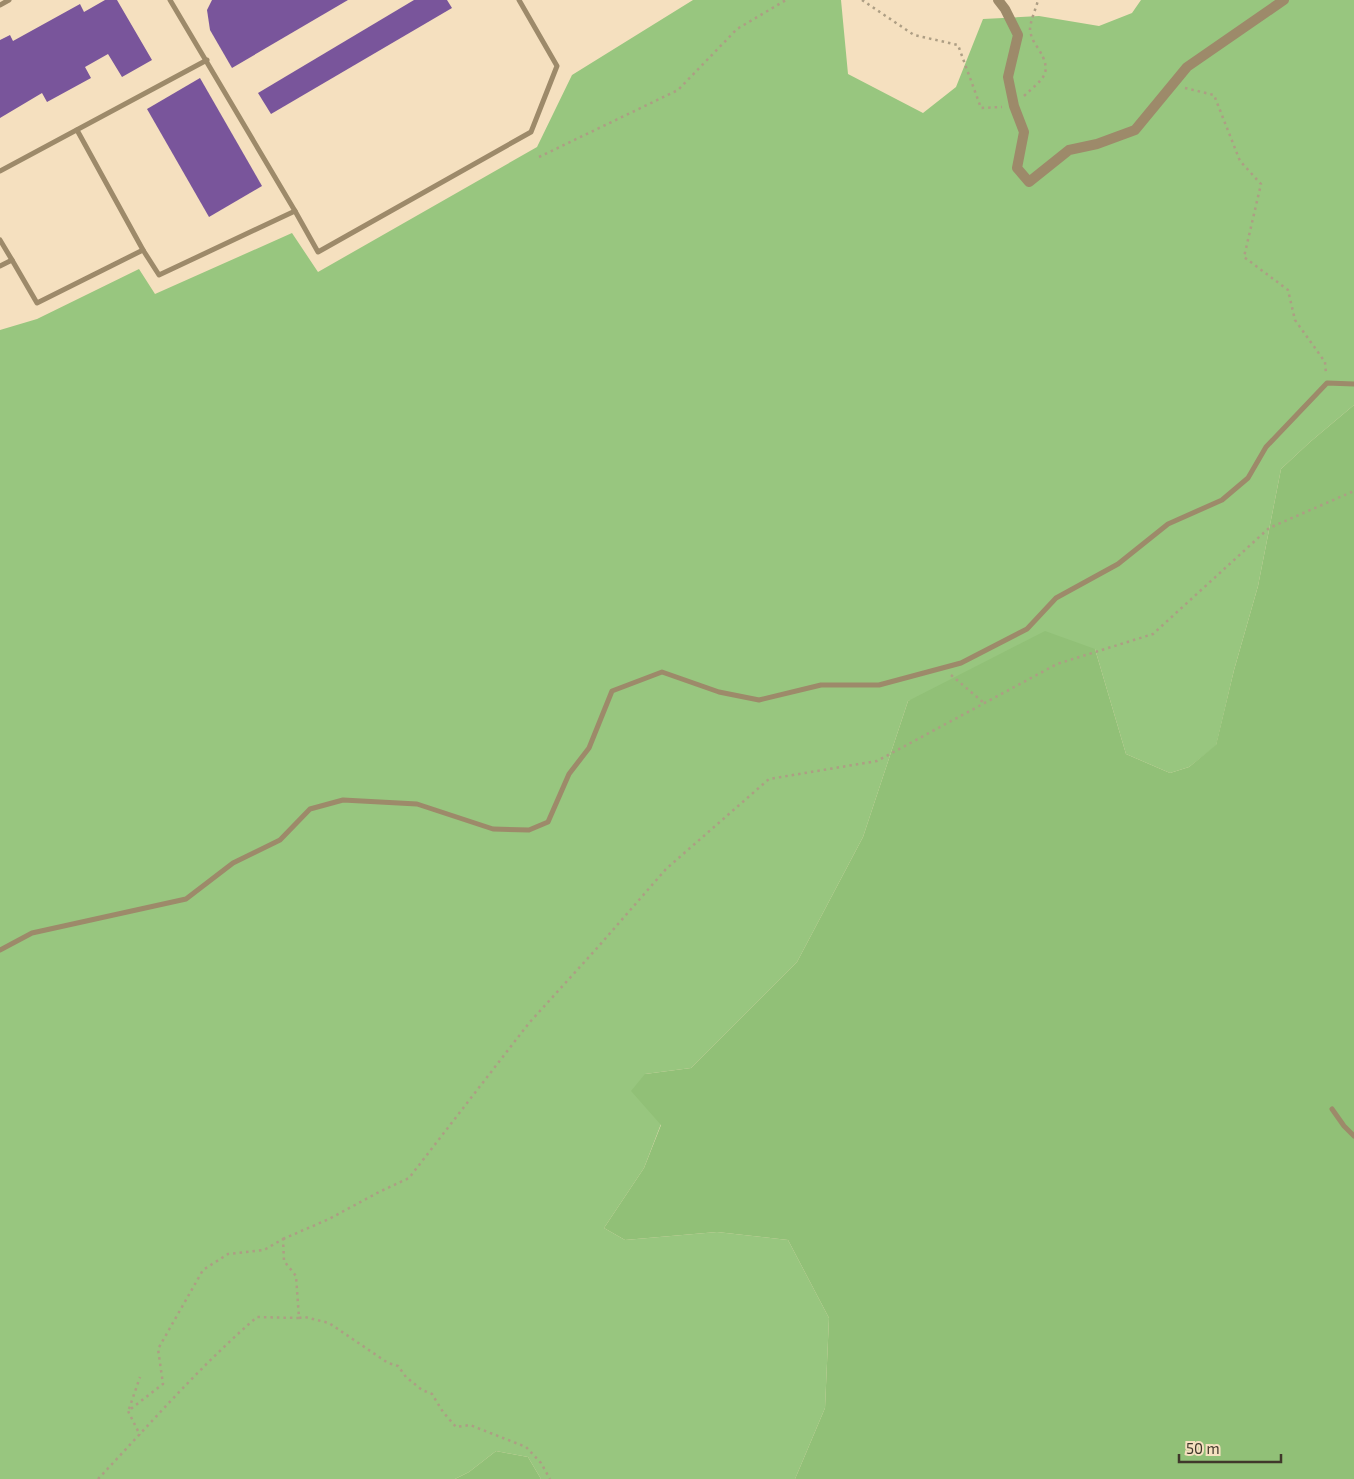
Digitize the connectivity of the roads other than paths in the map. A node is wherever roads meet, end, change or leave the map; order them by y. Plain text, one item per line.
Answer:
1 (9, 0) edge
2 (170, 0) edge
3 (519, 0) edge
4 (998, 0) edge
5 (1284, 0) edge
6 (0, 5) edge
7 (207, 60) junction
8 (78, 130) junction
9 (0, 171) edge
10 (295, 212) junction
11 (0, 240) edge
12 (143, 250) junction
13 (12, 260) junction
14 (0, 266) edge
15 (1354, 384) edge
16 (0, 950) edge
17 (1332, 1109) dead end
18 (1354, 1136) edge

1 - 6 lane
2 - 7 lane
3 - 10 lane
4 - 5 street
7 - 8 lane
7 - 10 lane
8 - 9 lane
8 - 12 lane
10 - 12 lane
11 - 13 lane
12 - 13 lane
13 - 14 lane
15 - 16 lane
17 - 18 lane

